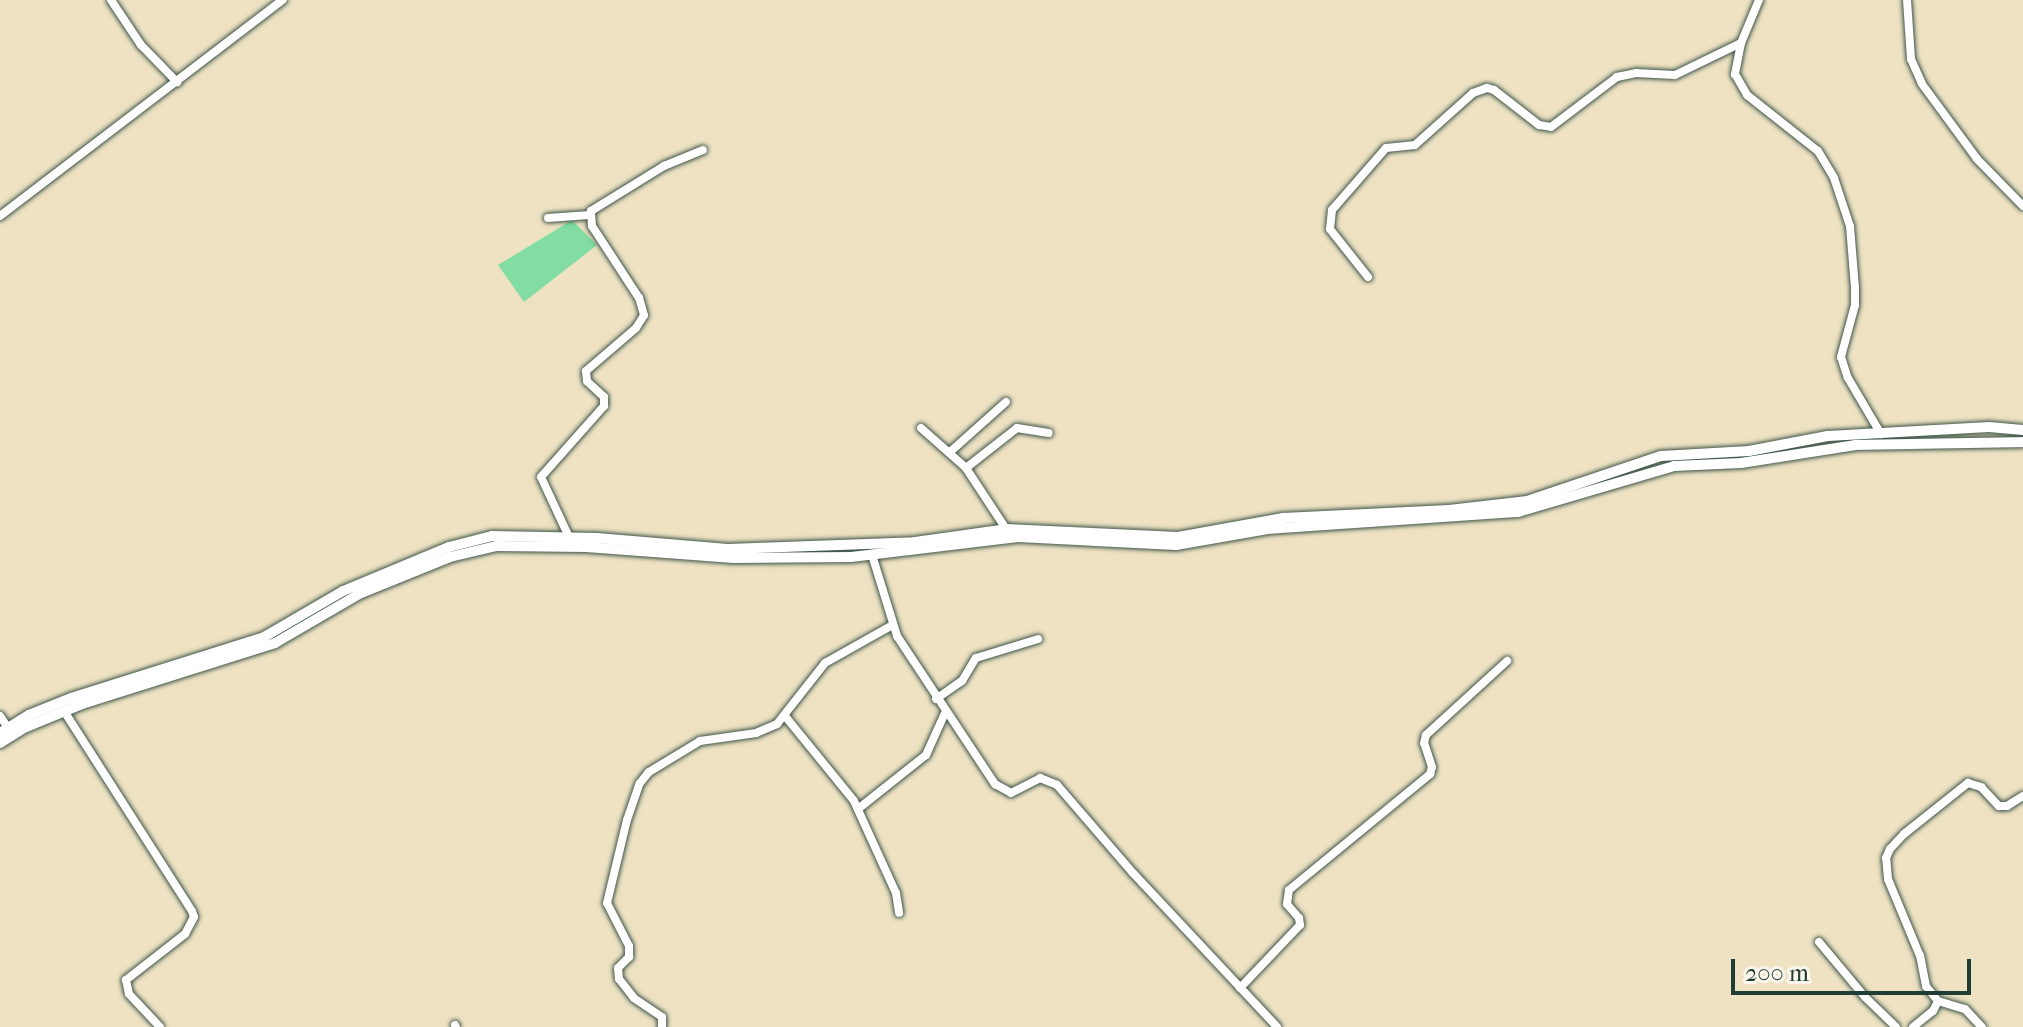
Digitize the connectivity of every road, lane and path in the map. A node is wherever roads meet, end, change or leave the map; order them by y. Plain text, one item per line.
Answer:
1 (111, 0) edge
2 (283, 0) edge
3 (1759, 0) edge
4 (1907, 0) edge
5 (1741, 43) junction
6 (177, 82) junction
7 (703, 150) dead end
8 (2023, 206) edge
9 (589, 215) junction
10 (0, 216) edge
11 (548, 218) dead end
12 (1368, 277) dead end
13 (1006, 402) dead end
14 (921, 428) dead end
15 (2023, 430) edge
16 (1049, 433) dead end
17 (1881, 434) junction
18 (2023, 442) edge
19 (950, 452) junction
20 (966, 468) junction
21 (1006, 529) junction
22 (569, 537) junction
23 (872, 555) junction
24 (891, 626) junction
25 (1038, 639) dead end
26 (1507, 661) dead end
27 (936, 699) junction
28 (64, 711) junction
29 (945, 713) junction
30 (0, 716) edge
31 (785, 716) junction
32 (4, 730) edge
33 (0, 743) edge
34 (2023, 796) edge
35 (858, 809) junction
36 (899, 913) dead end
37 (1819, 942) dead end
38 (1240, 988) junction
39 (1938, 1001) junction
40 (160, 1027) edge
41 (662, 1027) edge
42 (1277, 1027) edge
43 (1896, 1027) edge
44 (1913, 1027) edge
45 (1982, 1027) edge

1 - 6 street
2 - 6 street
3 - 5 street
4 - 8 street
5 - 12 street
5 - 17 street
6 - 10 street
7 - 9 street
9 - 11 street
9 - 22 street
13 - 19 street
14 - 19 street
15 - 17 street
16 - 20 street
17 - 21 street
18 - 23 street
19 - 20 street
20 - 21 street
21 - 22 street
22 - 32 street
23 - 24 street
23 - 28 street
24 - 27 street
24 - 31 street
25 - 27 street
26 - 38 street
27 - 29 street
28 - 33 street
28 - 40 street
29 - 35 street
29 - 38 street
30 - 32 street
31 - 35 street
31 - 41 street
34 - 39 street
35 - 36 street
37 - 43 street
38 - 42 street
39 - 44 street
39 - 45 street

